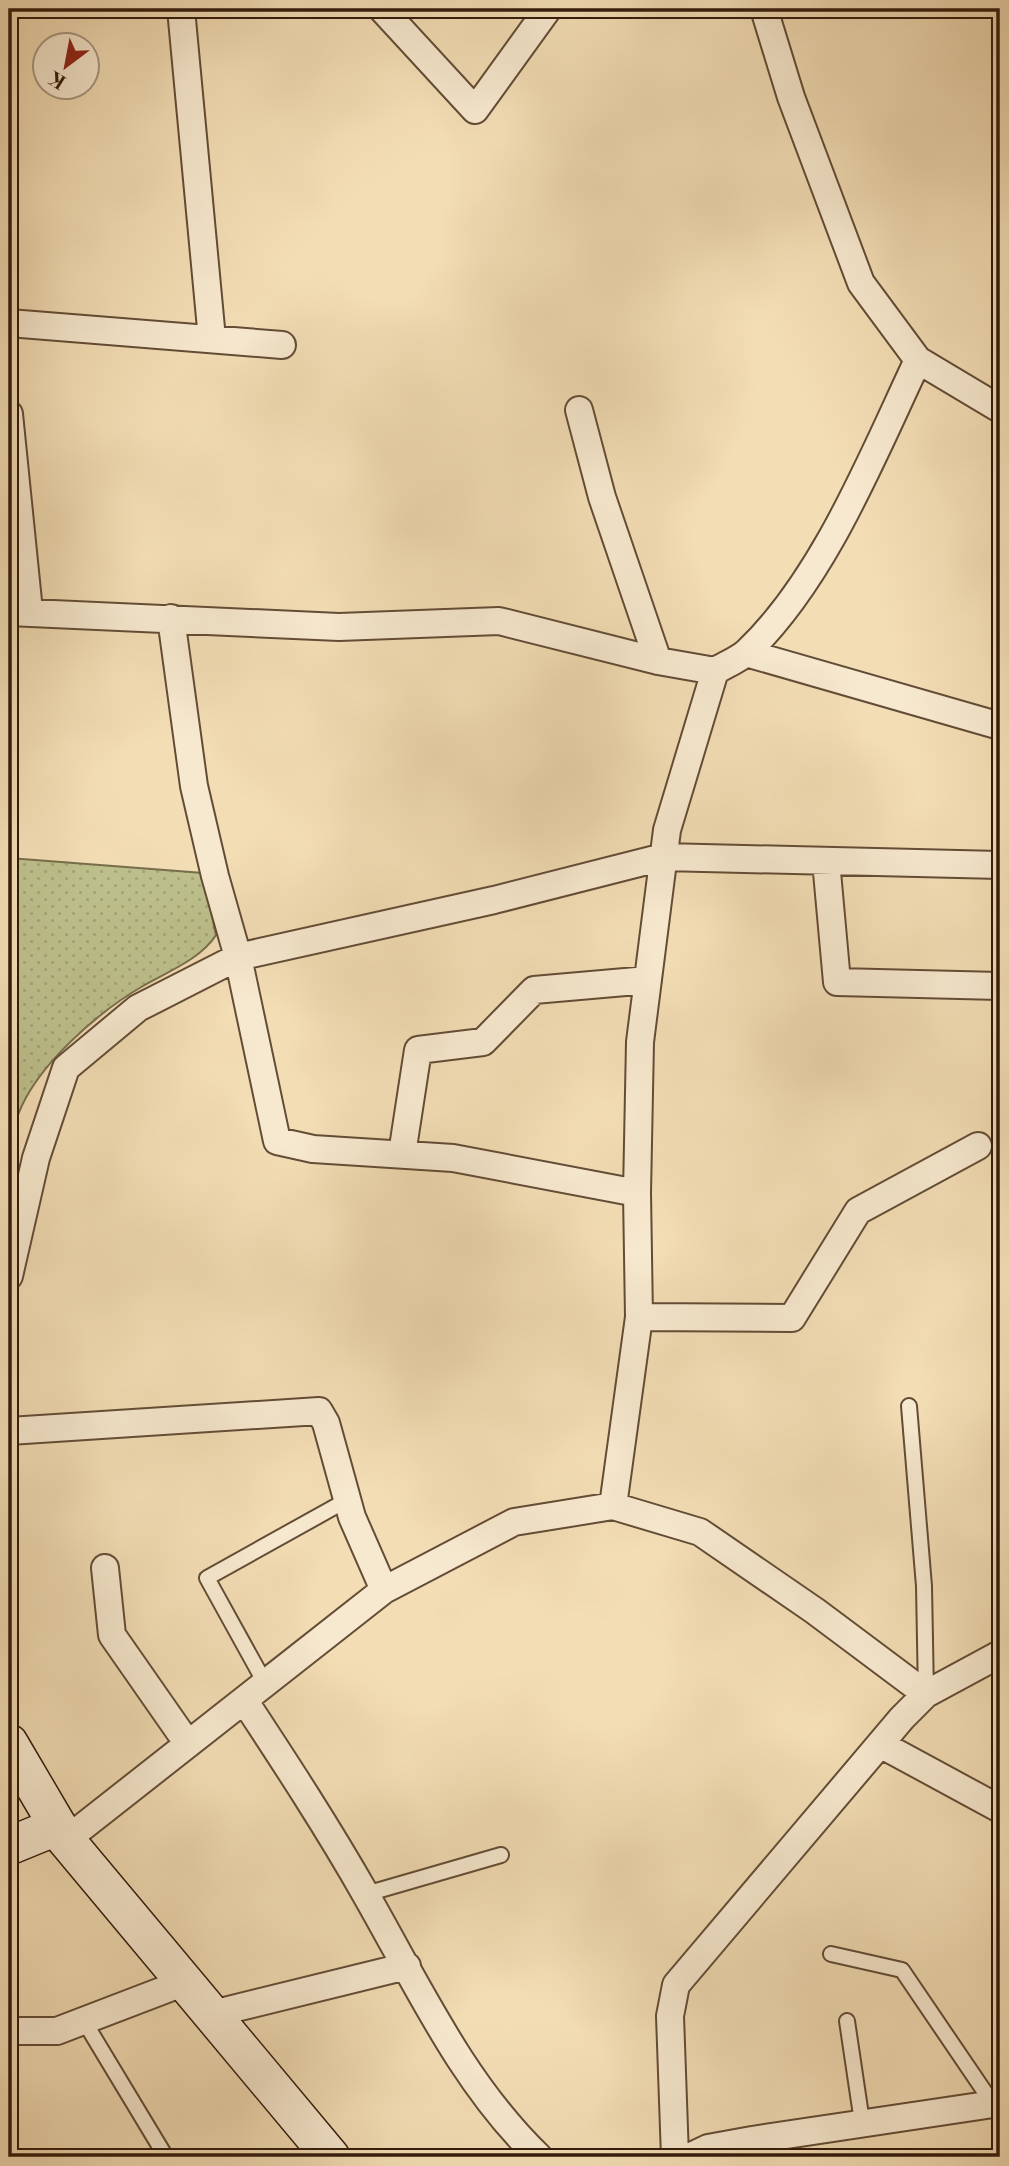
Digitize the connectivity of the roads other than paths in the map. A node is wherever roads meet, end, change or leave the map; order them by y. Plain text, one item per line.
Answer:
1 (181, 9) edge
2 (382, 9) edge
3 (548, 9) edge
4 (764, 9) edge
5 (9, 323) edge
6 (212, 339) junction
7 (282, 345) dead end
8 (918, 360) junction
9 (1000, 408) edge
10 (579, 410) dead end
11 (9, 414) edge
12 (19, 612) edge
13 (171, 618) junction
14 (746, 653) junction
15 (658, 661) junction
16 (715, 671) junction
17 (1000, 726) edge
18 (663, 857) junction
19 (826, 861) junction
20 (1000, 865) edge
21 (238, 957) junction
22 (648, 980) junction
23 (1000, 986) edge
24 (978, 1146) dead end
25 (402, 1154) junction
26 (637, 1193) junction
27 (9, 1276) edge
28 (639, 1317) junction
29 (909, 1406) dead end
30 (9, 1431) edge
31 (347, 1500) junction
32 (614, 1506) junction
33 (105, 1568) dead end
34 (384, 1590) junction
35 (1000, 1654) edge
36 (265, 1683) junction
37 (926, 1694) junction
38 (244, 1700) junction
39 (9, 1743) edge
40 (188, 1744) junction
41 (880, 1744) junction
42 (1000, 1810) edge
43 (62, 1833) junction
44 (9, 1846) edge
45 (501, 1854) dead end
46 (366, 1894) junction
47 (831, 1954) dead end
48 (407, 1966) junction
49 (185, 1982) junction
50 (212, 2014) junction
51 (83, 2021) junction
52 (847, 2021) dead end
53 (9, 2031) edge
54 (998, 2109) edge
55 (862, 2122) junction
56 (166, 2157) edge
57 (331, 2157) edge
58 (539, 2157) edge
59 (675, 2157) edge
60 (690, 2157) edge

1 - 6 street
2 - 3 street
4 - 8 street
5 - 6 street
6 - 7 street
8 - 9 street
8 - 14 street
10 - 15 street
11 - 12 street
12 - 13 street
13 - 15 street
13 - 21 street
14 - 16 street
14 - 17 street
15 - 16 street
16 - 18 street
18 - 19 street
18 - 21 street
18 - 22 street
19 - 20 street
19 - 23 street
21 - 25 street
21 - 27 street
22 - 25 street
22 - 26 street
24 - 28 street
25 - 26 street
26 - 28 street
28 - 32 street
29 - 37 lane
30 - 31 street
31 - 34 street
31 - 36 lane
32 - 34 street
32 - 37 street
33 - 40 street
34 - 36 street
35 - 37 street
36 - 38 street
37 - 41 street
38 - 40 street
38 - 46 street
39 - 43 street
40 - 43 street
41 - 42 street
41 - 59 street
43 - 44 street
43 - 49 street
45 - 46 lane
46 - 48 street
47 - 54 lane
48 - 50 street
48 - 58 street
49 - 50 street
49 - 51 street
50 - 57 street
51 - 53 street
51 - 56 lane
52 - 55 lane
54 - 55 street
55 - 60 street

